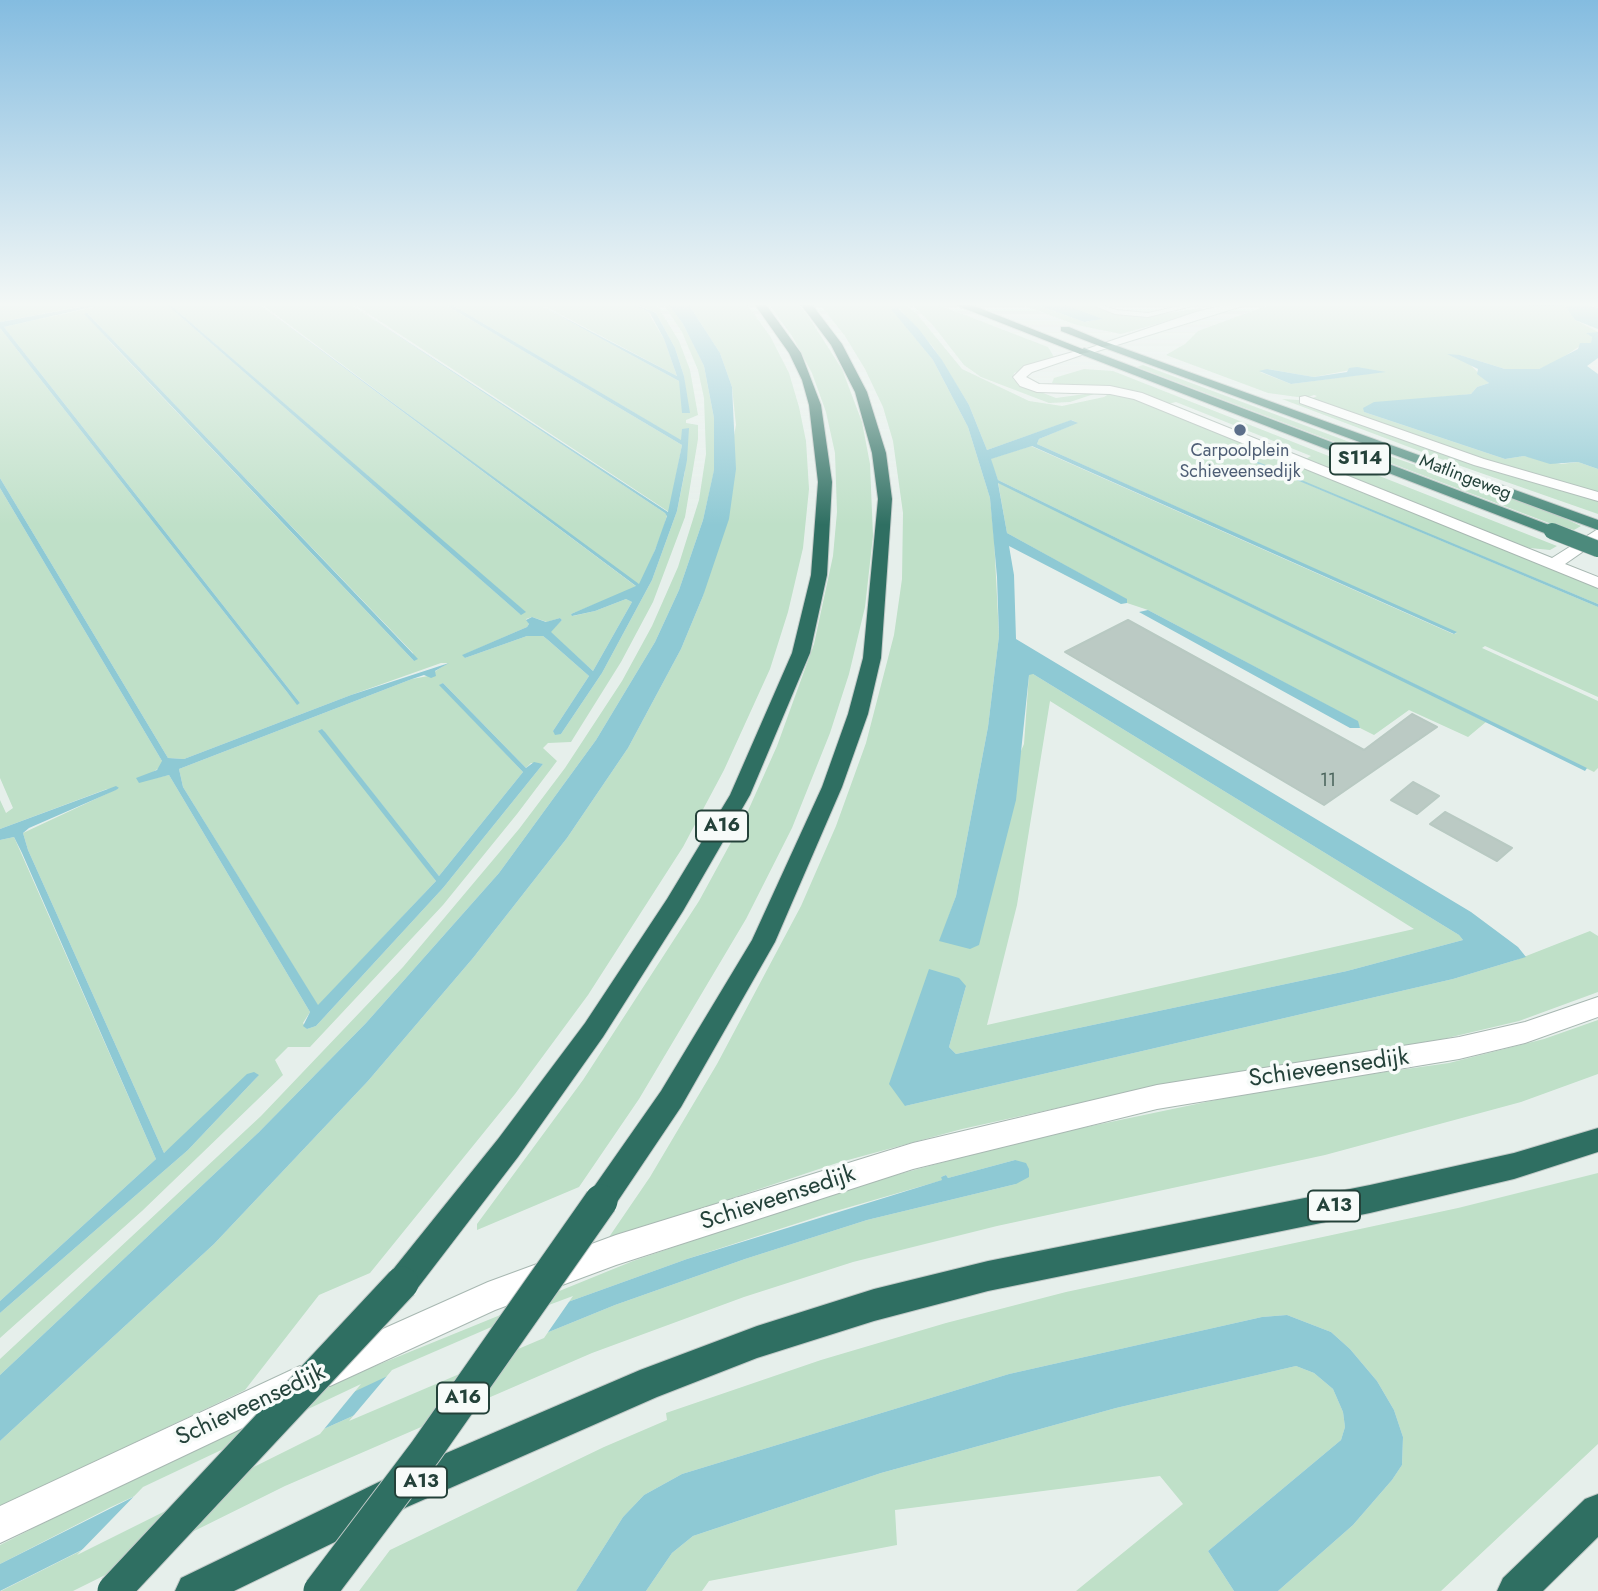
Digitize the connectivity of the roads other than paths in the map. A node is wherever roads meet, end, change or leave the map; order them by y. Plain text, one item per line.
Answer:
1 (806, 376) edge
2 (853, 376) edge
3 (1020, 376) edge
4 (1047, 376) edge
5 (1165, 376) edge
6 (1192, 376) edge
7 (1057, 390) junction
8 (1305, 400) dead end
9 (1598, 497) edge
10 (1598, 525) edge
11 (1598, 534) edge
12 (1598, 549) edge
13 (1553, 565) junction
14 (1598, 583) edge
15 (1598, 1007) edge
16 (1598, 1140) edge
17 (1598, 1512) edge
18 (0, 1525) edge
19 (114, 1591) edge
20 (194, 1591) edge
21 (320, 1591) edge
22 (1516, 1591) edge

1 - 19 highway, A16, bridge
2 - 21 highway, A16, bridge
3 - 7 street
4 - 7 street
5 - 12 highway, Matlingeweg / S114, bridge
6 - 10 highway, Matlingeweg / S114
7 - 13 street
8 - 9 street
11 - 13 street
13 - 14 street
15 - 18 street, Schieveensedijk
16 - 20 highway, A13
17 - 22 highway

